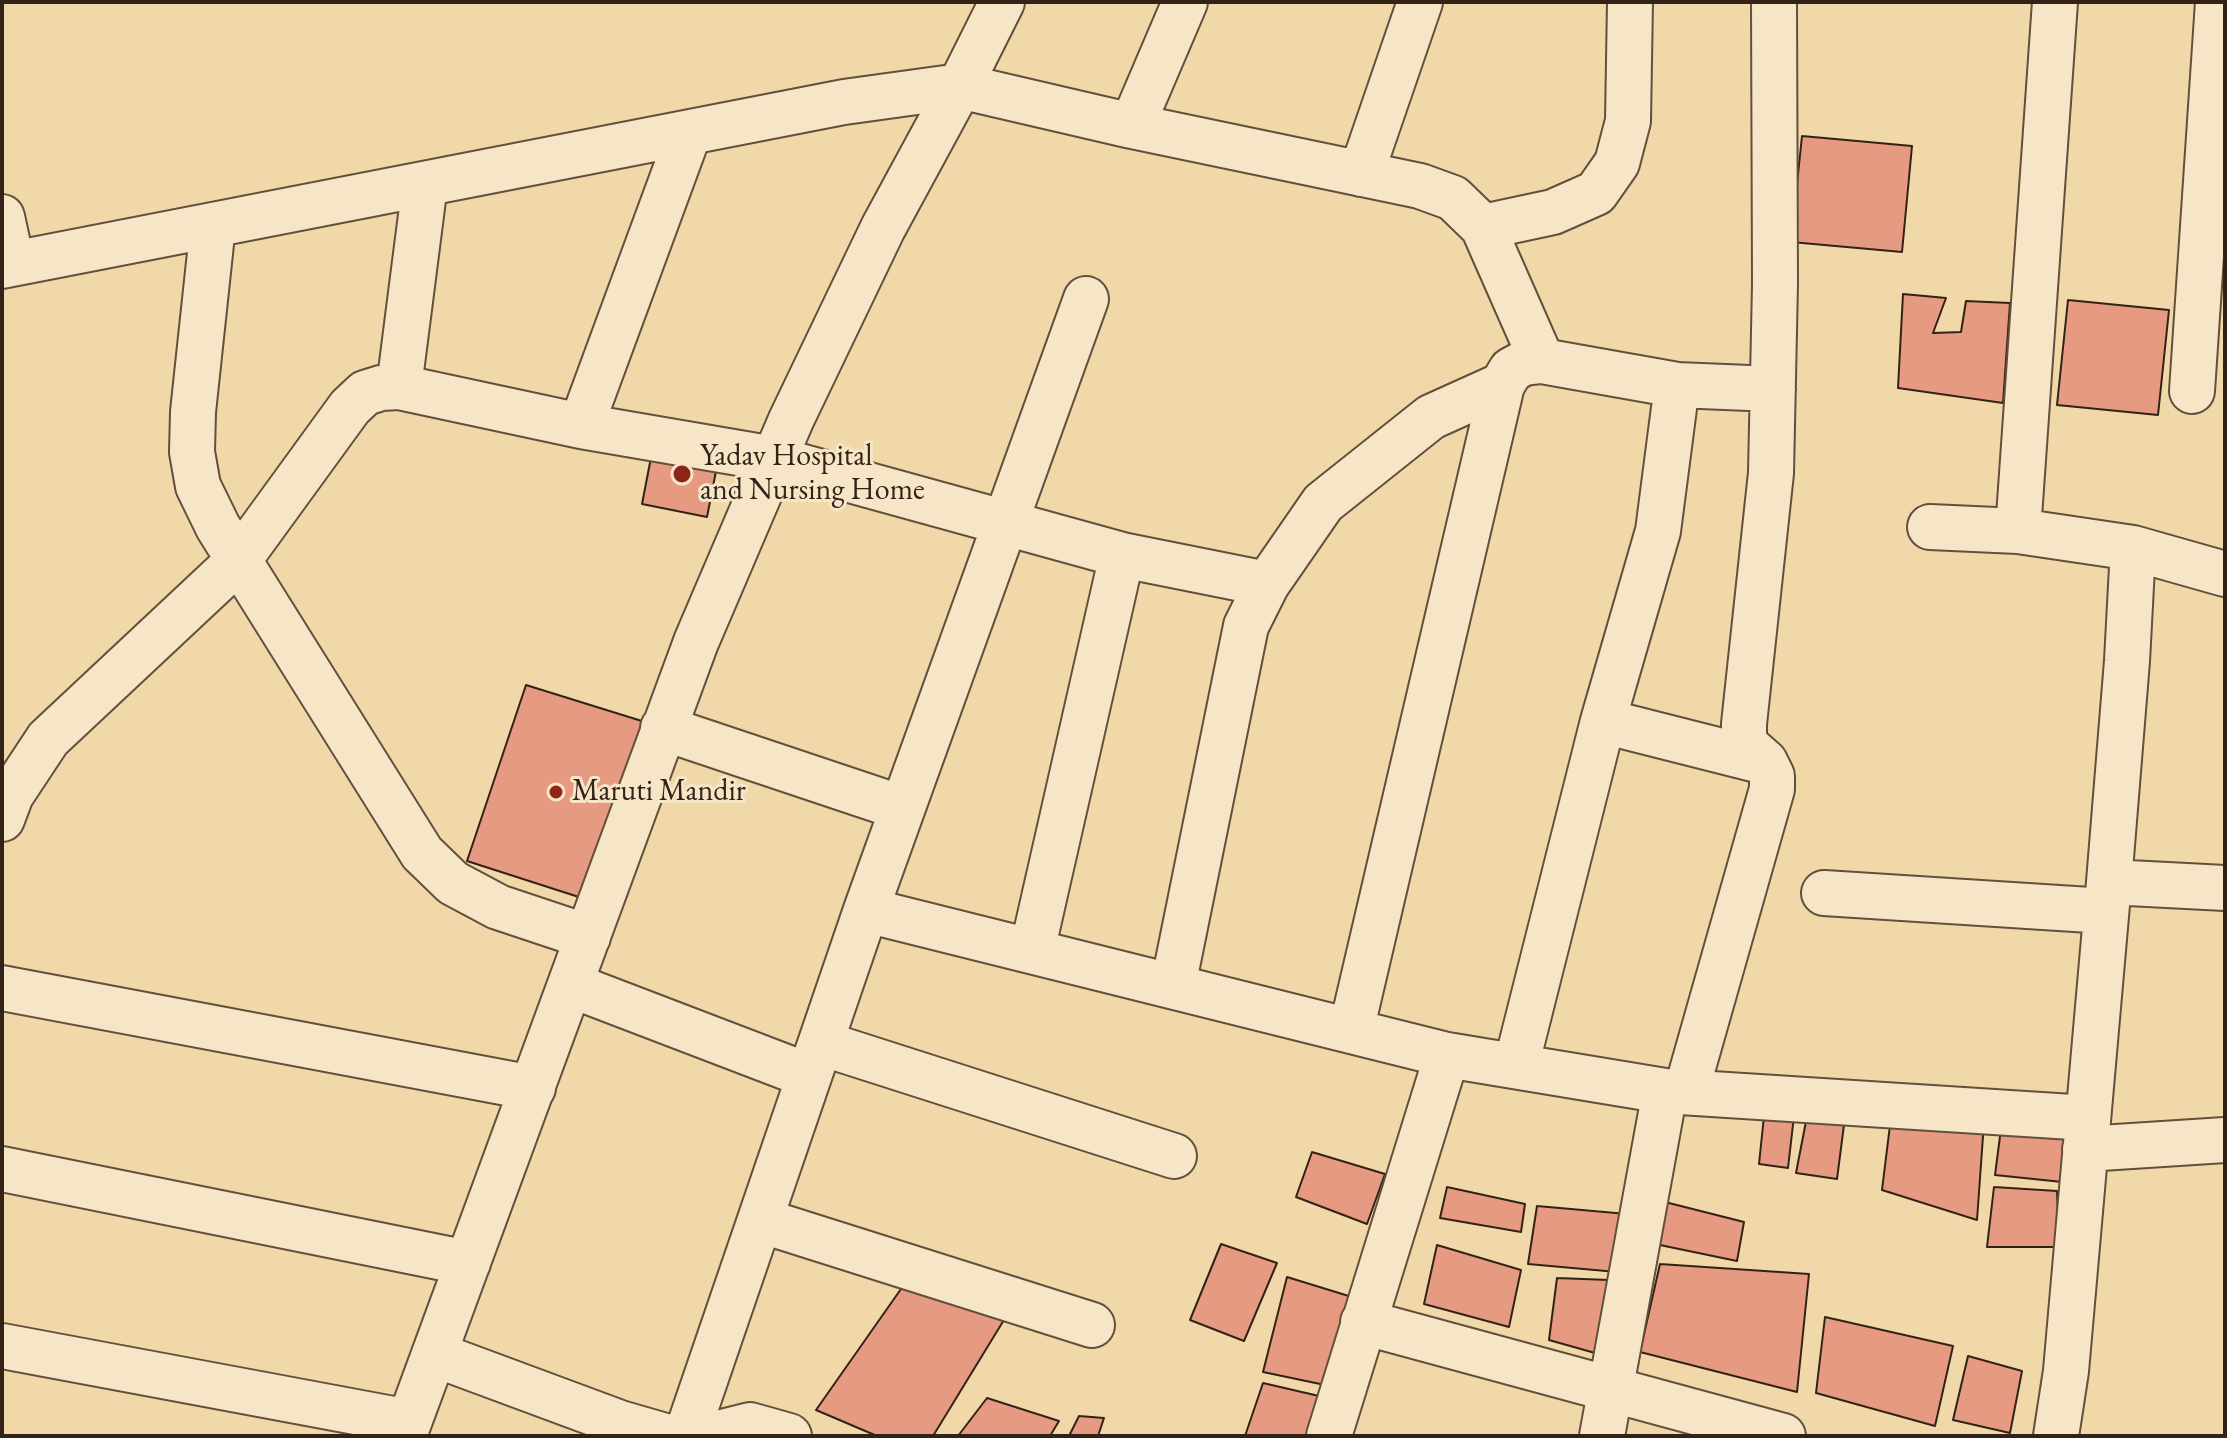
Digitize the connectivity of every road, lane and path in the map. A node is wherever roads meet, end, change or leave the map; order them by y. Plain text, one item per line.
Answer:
1 (1002, 2) edge
2 (1185, 2) edge
3 (1420, 2) edge
4 (1630, 2) edge
5 (1774, 2) edge
6 (2055, 2) edge
7 (2218, 2) edge
8 (960, 86) junction
9 (1132, 126) junction
10 (689, 133) junction
11 (1361, 174) junction
12 (425, 184) junction
13 (2, 217) edge
14 (213, 225) junction
15 (1483, 227) junction
16 (7, 264) edge
17 (1086, 299) dead end
18 (1542, 361) junction
19 (1502, 385) junction
20 (1677, 385) junction
21 (399, 387) junction
22 (1773, 389) junction
23 (2192, 391) dead end
24 (581, 426) junction
25 (774, 459) junction
26 (1005, 524) junction
27 (1930, 527) dead end
28 (2018, 531) junction
29 (2133, 548) junction
30 (1122, 555) junction
31 (238, 561) junction
32 (2225, 574) edge
33 (1267, 584) junction
34 (1603, 721) junction
35 (663, 728) junction
36 (1765, 762) junction
37 (902, 808) junction
38 (2, 819) edge
39 (2225, 888) edge
40 (1824, 893) dead end
41 (2107, 896) junction
42 (866, 910) junction
43 (588, 937) junction
44 (1032, 951) junction
45 (571, 985) junction
46 (1173, 986) junction
47 (2, 988) edge
48 (1351, 1031) junction
49 (1447, 1055) junction
50 (815, 1060) junction
51 (1516, 1066) junction
52 (533, 1088) junction
53 (1676, 1092) junction
54 (2086, 1134) junction
55 (2225, 1140) edge
56 (1174, 1156) dead end
57 (2, 1169) edge
58 (760, 1220) junction
59 (468, 1263) junction
60 (1363, 1322) junction
61 (1092, 1325) dead end
62 (2, 1346) edge
63 (434, 1354) junction
64 (1609, 1390) junction
65 (406, 1429) edge
66 (761, 1432) edge
67 (665, 1436) edge
68 (686, 1436) edge
69 (706, 1436) edge
70 (1329, 1436) edge
71 (1602, 1436) edge
72 (1783, 1436) edge
73 (2056, 1436) edge

1 - 8 street
2 - 9 street
3 - 11 street
4 - 15 street
5 - 22 street
6 - 28 street
7 - 23 street
8 - 9 street
8 - 10 street
8 - 25 street
9 - 11 street
10 - 12 street
10 - 24 street
11 - 15 street
12 - 14 street
12 - 21 street
13 - 16 street
14 - 16 street
14 - 31 street
15 - 18 street
17 - 26 street
18 - 19 street
18 - 20 street
19 - 33 street
19 - 48 street
20 - 22 street
20 - 34 street
21 - 24 street
21 - 31 street
22 - 36 street
24 - 25 street
25 - 26 street
25 - 35 street
26 - 30 street
26 - 37 street
27 - 28 street
28 - 29 street
29 - 32 street
29 - 41 street
30 - 33 street
30 - 44 street
31 - 38 street
31 - 43 street
33 - 46 street
34 - 36 street
34 - 51 street
35 - 37 street
35 - 43 street
36 - 53 street
37 - 42 street
39 - 41 street
40 - 41 street
41 - 54 street
42 - 44 street
42 - 50 street
43 - 45 street
44 - 46 street
45 - 50 street
45 - 52 street
46 - 48 street
47 - 52 street
48 - 49 street
49 - 51 street
49 - 60 street
50 - 56 street
50 - 58 street
51 - 53 street
52 - 59 street
53 - 54 street
53 - 64 street
54 - 55 street
54 - 73 street
57 - 59 street
58 - 61 street
58 - 68 street
59 - 63 street
60 - 64 street
60 - 70 street
62 - 65 street
63 - 65 street
63 - 67 street
64 - 71 street
64 - 72 street
66 - 69 street

